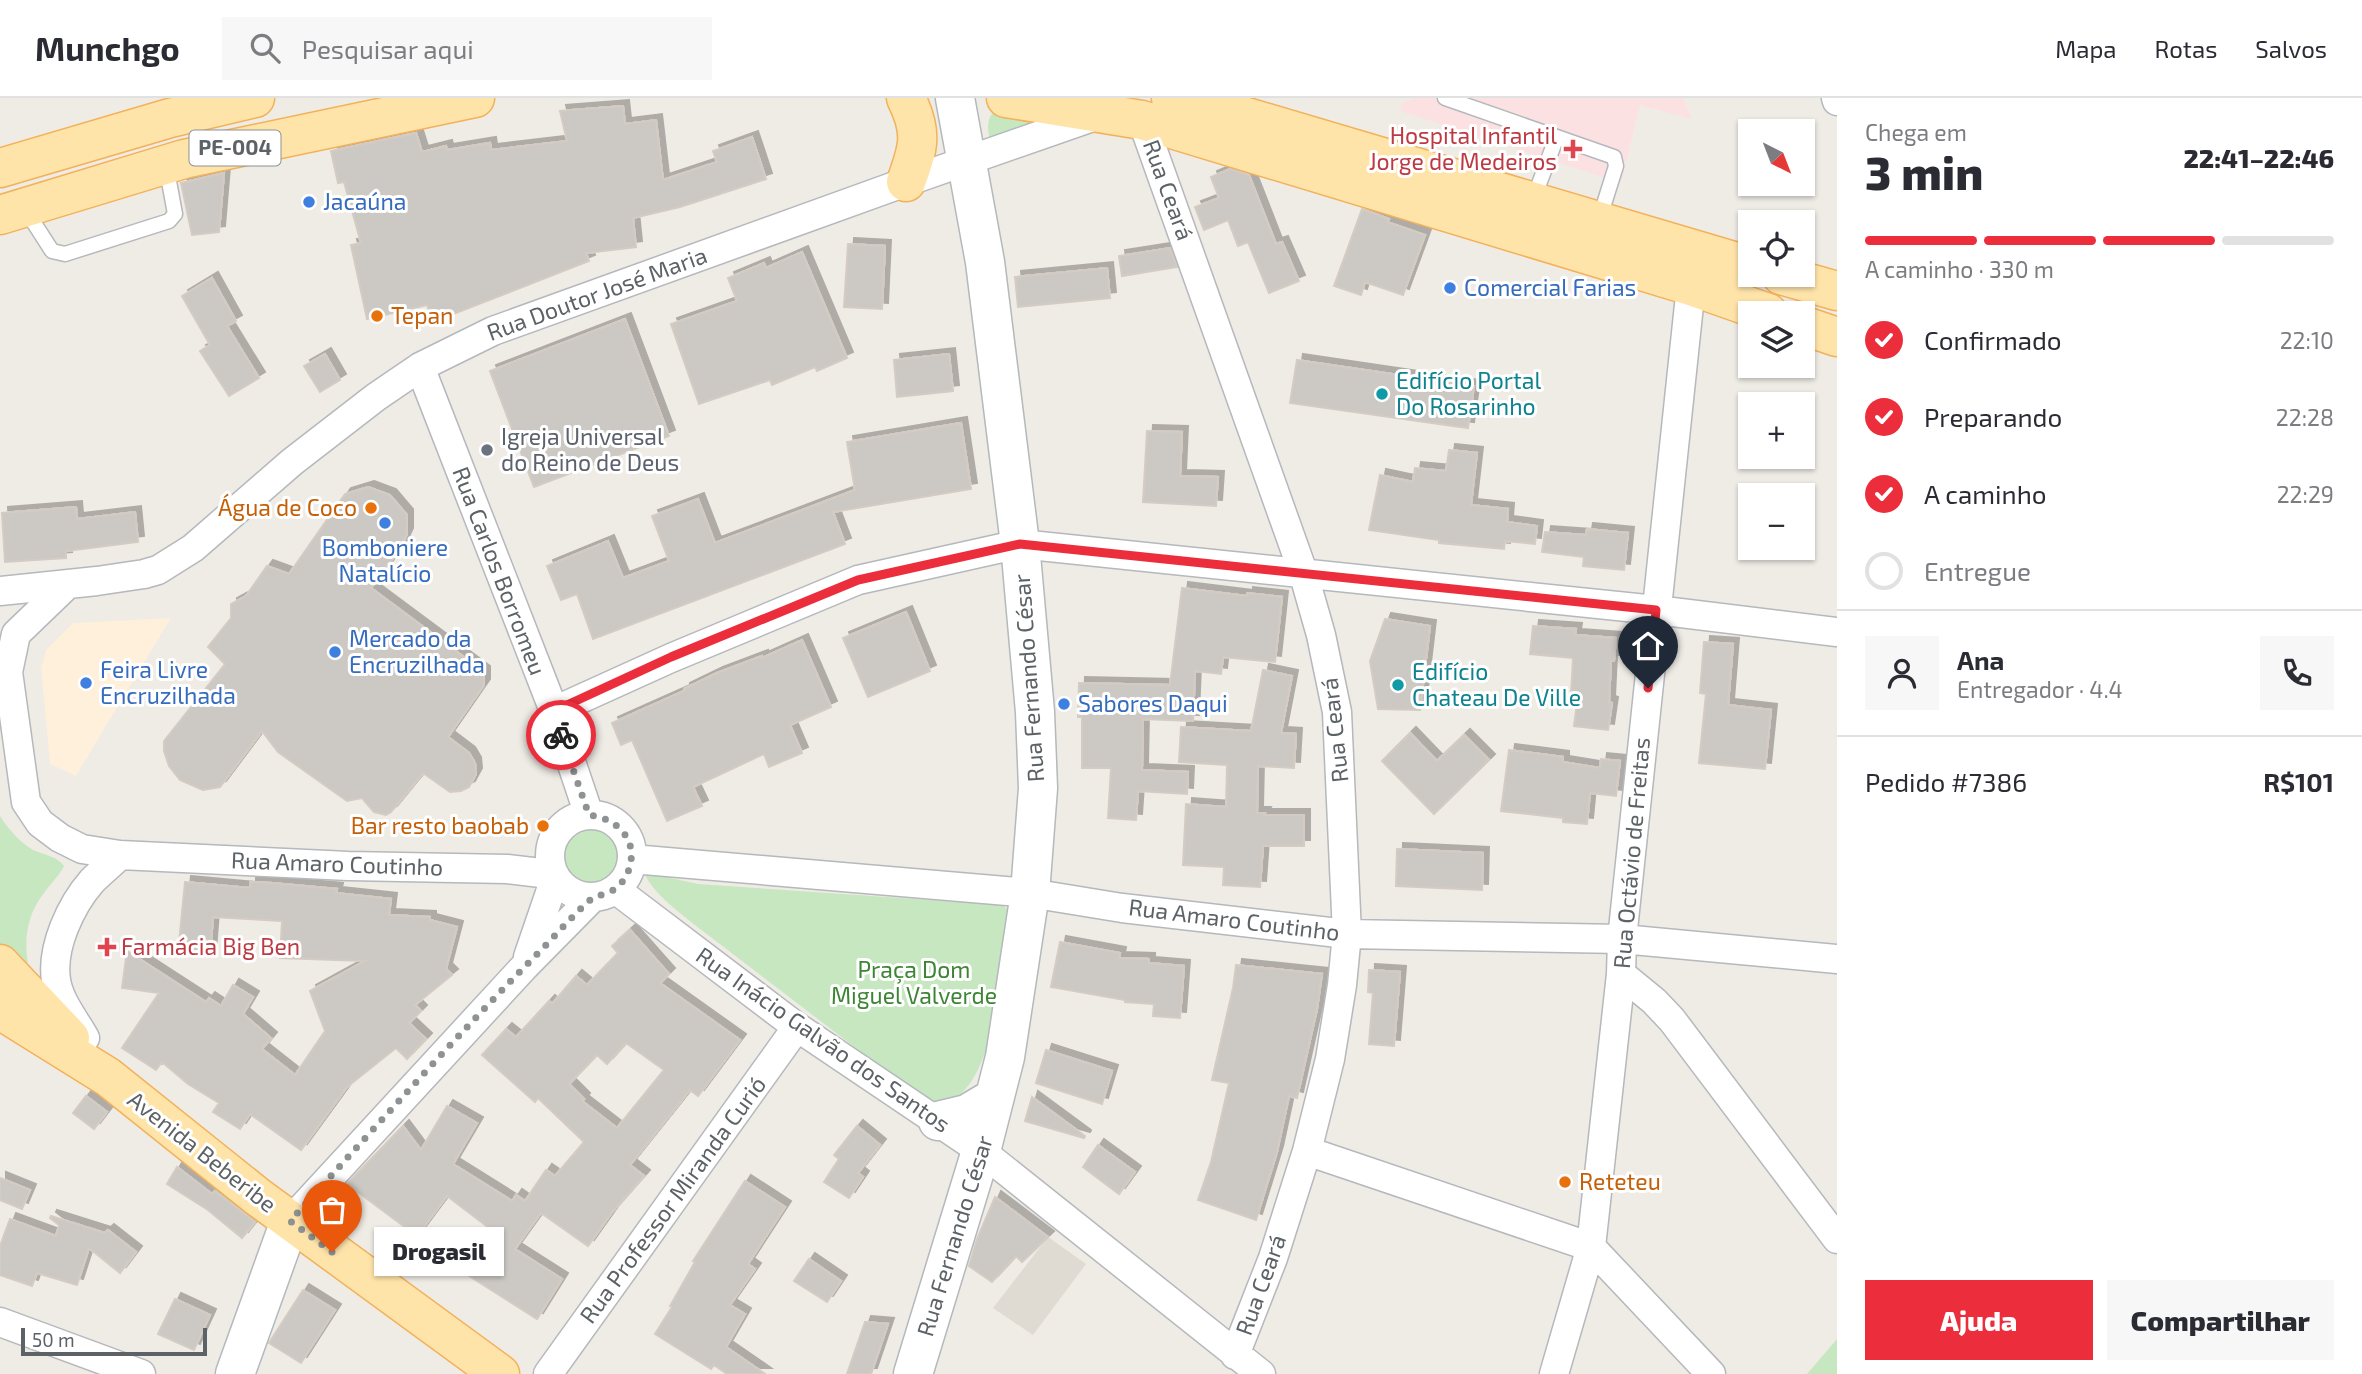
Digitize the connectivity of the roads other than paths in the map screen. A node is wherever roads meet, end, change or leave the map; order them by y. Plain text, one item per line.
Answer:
1 (255, 98) edge
2 (475, 98) edge
3 (905, 98) edge
4 (955, 98) edge
5 (1006, 98) edge
6 (1445, 98) edge
7 (1223, 104) edge
8 (1157, 109) edge
9 (1104, 113) junction
10 (1556, 139) junction
11 (966, 161) junction
12 (166, 164) junction
13 (0, 167) edge
14 (906, 182) junction
15 (1533, 202) junction
16 (12, 211) edge
17 (1599, 221) junction
18 (1738, 262) edge
19 (1815, 285) edge
20 (1691, 286) junction
21 (1837, 291) edge
22 (1738, 302) edge
23 (1815, 329) edge
24 (1837, 337) edge
25 (420, 366) junction
26 (1020, 544) junction
27 (1303, 572) junction
28 (68, 584) junction
29 (0, 591) edge
30 (1656, 610) junction
31 (1837, 632) edge
32 (554, 711) junction
33 (589, 815) junction
34 (120, 855) junction
35 (632, 859) junction
36 (554, 875) junction
37 (604, 893) junction
38 (1030, 893) junction
39 (1347, 934) junction
40 (1622, 939) junction
41 (1837, 960) edge
42 (0, 964) edge
43 (525, 966) junction
44 (1621, 974) junction
45 (0, 1010) edge
46 (797, 1027) junction
47 (108, 1077) junction
48 (994, 1098) junction
49 (938, 1121) junction
50 (981, 1151) junction
51 (1307, 1151) junction
52 (290, 1221) junction
53 (1837, 1239) edge
54 (1591, 1247) junction
55 (0, 1322) edge
56 (1235, 1355) junction
57 (141, 1374) edge
58 (235, 1374) edge
59 (500, 1374) edge
60 (548, 1374) edge
61 (913, 1374) edge
62 (1261, 1374) edge
63 (1554, 1374) edge
64 (1711, 1374) edge

1 - 13 main road, PE-004
2 - 12 main road, PE-004
3 - 14 main road
4 - 11 street, Rua Fernando César
5 - 9 main road
6 - 10 lane
7 - 8 main road
7 - 15 main road
8 - 9 main road
8 - 20 main road
8 - 27 street, Rua Ceará
9 - 11 street, Rua Doutor José Maria
10 - 15 lane
10 - 17 lane
11 - 14 street, Rua Doutor José Maria
11 - 26 street, Rua Fernando César
12 - 16 main road, PE-004
12 - 16 lane
14 - 25 street, Rua Doutor José Maria
15 - 17 main road
17 - 18 main road
19 - 21 main road
20 - 22 main road
20 - 30 street, Rua Octávio de Freitas
23 - 24 main road
25 - 28 street, Rua Doutor José Maria
25 - 32 street, Rua Carlos Borromeu
26 - 27 street
26 - 32 street
26 - 38 street, Rua Fernando César
27 - 30 street
27 - 39 street, Rua Ceará
28 - 29 street, Rua Doutor José Maria
28 - 34 street, Rua Amaro Coutinho
30 - 31 street
30 - 40 street, Rua Octávio de Freitas
32 - 33 street, Rua Carlos Borromeu
33 - 35 street
33 - 36 street
34 - 36 street, Rua Amaro Coutinho
34 - 47 street
35 - 37 street
35 - 38 street, Rua Amaro Coutinho
36 - 37 street
36 - 43 street
37 - 43 street
37 - 46 street, Rua Inácio Galvão dos Santos
38 - 39 street, Rua Amaro Coutinho
38 - 48 street, Rua Fernando César
39 - 40 street, Rua Amaro Coutinho
39 - 51 street, Rua Ceará
40 - 41 street, Rua Amaro Coutinho
40 - 44 street, Rua Octávio de Freitas
42 - 47 main road, Avenida Beberibe
43 - 52 street
44 - 53 street
44 - 54 street, Rua Octávio de Freitas
45 - 47 main road, Avenida Beberibe
46 - 49 street, Rua Inácio Galvão dos Santos
46 - 60 street, Rua Professor Miranda Curió
47 - 52 main road, Avenida Beberibe
48 - 49 street
48 - 50 street, Rua Fernando César
49 - 50 street, Rua Inácio Galvão dos Santos
50 - 56 street, Rua Inácio Galvão dos Santos
50 - 61 street, Rua Fernando César
51 - 54 street
51 - 56 street, Rua Ceará
52 - 58 street
52 - 59 main road, Avenida Beberibe
54 - 63 street, Rua Octávio de Freitas
54 - 64 street
55 - 57 street
56 - 62 street, Rua Inácio Galvão dos Santos

